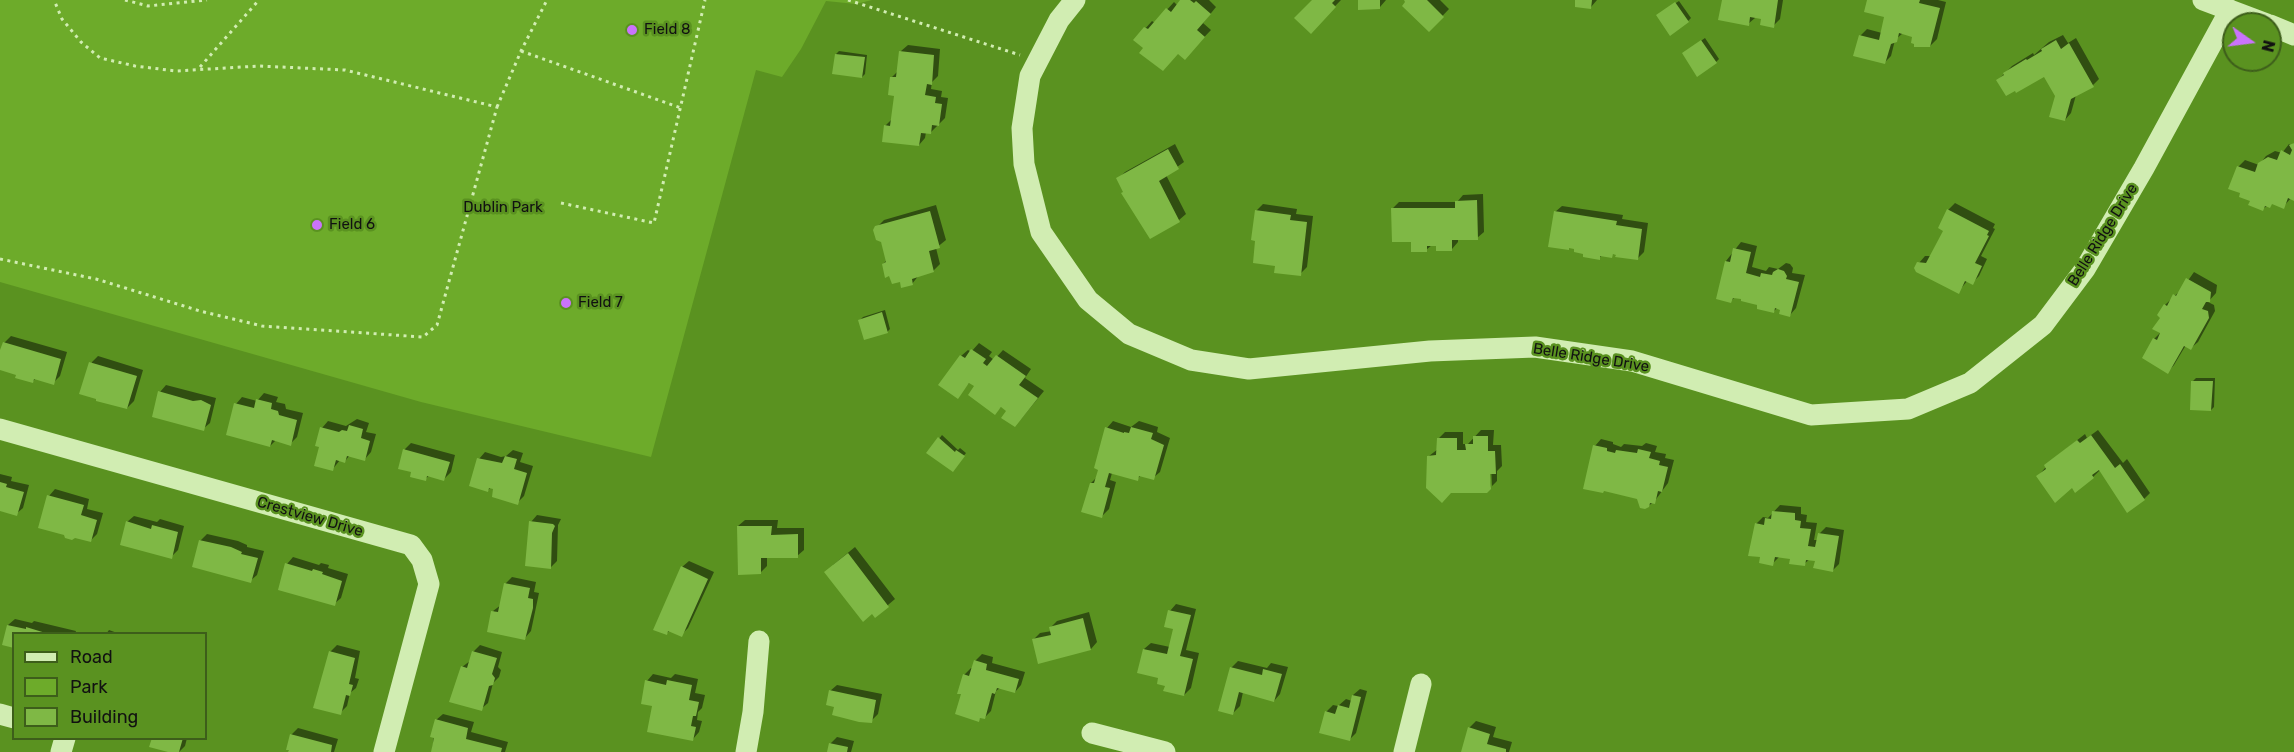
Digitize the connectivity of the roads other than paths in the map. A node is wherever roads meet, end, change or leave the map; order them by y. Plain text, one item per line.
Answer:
1 (1075, 0) edge
2 (2203, 0) edge
3 (2230, 10) junction
4 (2235, 12) edge
5 (0, 429) edge
6 (759, 642) dead end
7 (1421, 684) dead end
8 (1092, 733) dead end
9 (384, 752) edge
10 (746, 752) edge
11 (1165, 752) edge
12 (1404, 752) edge

1 - 3 street, Belle Ridge Drive
2 - 3 street
3 - 4 street
5 - 9 street, Crestview Drive
6 - 10 street
7 - 12 street
8 - 11 street

